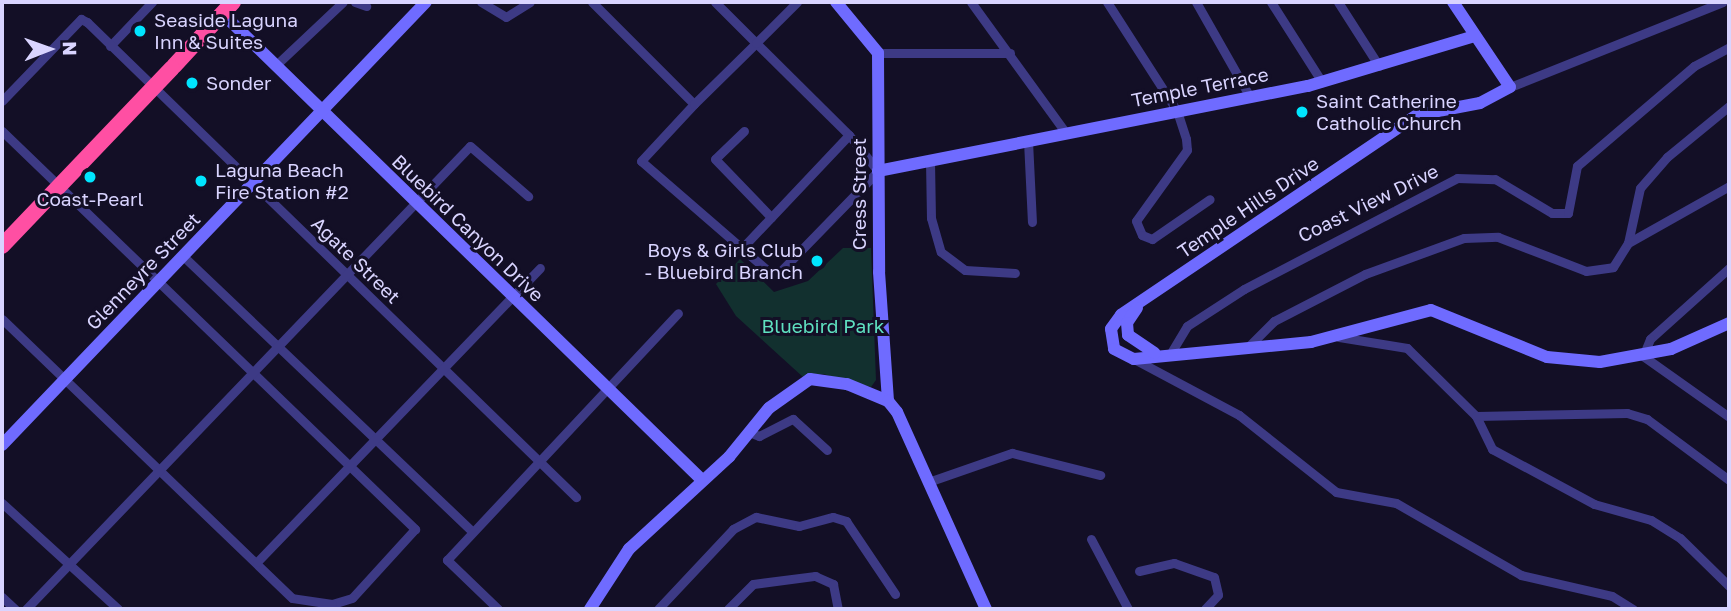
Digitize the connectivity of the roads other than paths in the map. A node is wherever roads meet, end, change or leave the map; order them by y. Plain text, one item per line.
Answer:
1 (152, 2) edge
2 (343, 2) edge
3 (355, 2) edge
4 (426, 2) edge
5 (481, 2) edge
6 (530, 2) edge
7 (592, 2) edge
8 (715, 2) edge
9 (797, 2) edge
10 (836, 2) edge
11 (971, 2) edge
12 (1107, 2) edge
13 (1196, 2) edge
14 (1270, 2) edge
15 (1338, 2) edge
16 (1453, 2) edge
17 (1723, 2) edge
18 (224, 6) edge
19 (366, 6) dead end
20 (1475, 36) junction
21 (756, 43) junction
22 (110, 46) junction
23 (1729, 47) edge
24 (878, 53) junction
25 (1010, 53) junction
26 (275, 66) junction
27 (1379, 66) junction
28 (1322, 82) junction
29 (1510, 87) junction
30 (151, 89) junction
31 (1250, 97) junction
32 (2, 101) edge
33 (694, 104) junction
34 (1729, 106) edge
35 (1177, 111) junction
36 (320, 112) junction
37 (744, 131) dead end
38 (1066, 133) junction
39 (3, 134) edge
40 (849, 135) junction
41 (1028, 141) junction
42 (930, 161) junction
43 (878, 171) junction
44 (57, 186) junction
45 (251, 186) junction
46 (1729, 186) edge
47 (528, 196) dead end
48 (1210, 199) dead end
49 (412, 204) junction
50 (771, 217) junction
51 (1032, 222) dead end
52 (1628, 243) junction
53 (2, 246) edge
54 (743, 247) junction
55 (183, 256) junction
56 (540, 268) dead end
57 (1729, 268) edge
58 (1015, 273) dead end
59 (347, 274) junction
60 (158, 283) junction
61 (510, 294) junction
62 (1141, 303) junction
63 (678, 313) dead end
64 (2, 319) edge
65 (1729, 323) edge
66 (1339, 337) junction
67 (1250, 345) junction
68 (278, 346) junction
69 (1172, 351) junction
70 (1155, 354) junction
71 (1643, 356) junction
72 (1134, 359) junction
73 (441, 370) junction
74 (1153, 373) junction
75 (250, 376) junction
76 (65, 380) junction
77 (606, 388) junction
78 (888, 401) junction
79 (1476, 416) junction
80 (1729, 417) edge
81 (749, 432) junction
82 (374, 441) junction
83 (2, 445) edge
84 (827, 450) dead end
85 (537, 461) junction
86 (348, 469) junction
87 (159, 471) junction
88 (1100, 475) dead end
89 (700, 478) junction
90 (1729, 480) edge
91 (931, 481) junction
92 (576, 497) dead end
93 (2, 503) edge
94 (472, 531) junction
95 (1091, 539) dead end
96 (257, 562) junction
97 (67, 564) junction
98 (1139, 571) dead end
99 (1729, 586) edge
100 (895, 594) dead end
101 (2, 597) edge
102 (15, 609) edge
103 (26, 609) edge
104 (118, 609) edge
105 (498, 609) edge
106 (590, 609) edge
107 (658, 609) edge
108 (728, 609) edge
109 (838, 609) edge
110 (986, 609) edge
111 (1128, 609) edge
112 (1205, 609) edge
113 (1633, 609) edge

1 - 22 street
2 - 26 street
3 - 19 street
4 - 36 street, Glenneyre Street
5 - 6 street
7 - 33 street
8 - 21 street
9 - 21 street
10 - 24 street
11 - 25 street
12 - 35 street
13 - 31 street
14 - 28 street
15 - 27 street
16 - 20 street
17 - 29 street, Temple Hills Drive
18 - 26 street, Bluebird Canyon Drive
18 - 30 highway
20 - 27 street, Temple Terrace
20 - 29 street
21 - 33 street
21 - 40 street
22 - 30 street, Agate Street
22 - 32 street, Agate Street
23 - 69 street, Coast View Drive
24 - 25 street
24 - 43 street, Cress Street
25 - 38 street
26 - 36 street, Bluebird Canyon Drive
27 - 28 street, Temple Terrace
28 - 31 street, Temple Terrace
29 - 62 street, Temple Hills Drive
30 - 44 highway
30 - 45 street, Agate Street
31 - 35 street, Temple Terrace
33 - 54 street
34 - 52 street
35 - 38 street, Temple Terrace
35 - 48 street
36 - 45 street, Glenneyre Street
36 - 49 street, Bluebird Canyon Drive
37 - 50 street
38 - 41 street, Temple Terrace
39 - 44 street
40 - 43 street
40 - 50 street
41 - 42 street, Temple Terrace
41 - 51 street
42 - 43 street, Temple Terrace
42 - 58 street
43 - 54 street
43 - 78 street, Cress Street
44 - 53 highway
44 - 60 street
45 - 55 street, Glenneyre Street
45 - 59 street, Agate Street
46 - 52 street
47 - 49 street
49 - 59 street
49 - 61 street, Bluebird Canyon Drive
50 - 54 street
52 - 67 street
55 - 60 street, Glenneyre Street
55 - 68 street
56 - 61 street
57 - 71 street
59 - 68 street
59 - 73 street, Agate Street
60 - 75 street
60 - 76 street, Glenneyre Street
61 - 73 street
61 - 77 street, Bluebird Canyon Drive
62 - 70 street
62 - 72 street, Temple Hills Drive
63 - 77 street
64 - 76 street
65 - 71 street
66 - 67 street
66 - 71 street
66 - 79 street
67 - 69 street
68 - 75 street
68 - 82 street
69 - 70 street
70 - 72 street
70 - 74 street
71 - 80 street
72 - 74 street
73 - 82 street
73 - 85 street, Agate Street
74 - 113 street
75 - 86 street
75 - 87 street
76 - 83 street, Glenneyre Street
76 - 87 street
77 - 85 street
77 - 89 street, Bluebird Canyon Drive
78 - 81 street
78 - 91 street
79 - 90 street
79 - 99 street
81 - 84 street
81 - 89 street
82 - 86 street
82 - 94 street
85 - 92 street, Agate Street
85 - 94 street
86 - 96 street
86 - 96 street
87 - 96 street
87 - 97 street
88 - 91 street
89 - 106 street
91 - 110 street
93 - 97 street
94 - 105 street
95 - 111 street
97 - 103 street
97 - 104 street
98 - 112 street
100 - 107 street
101 - 102 street
108 - 109 street

